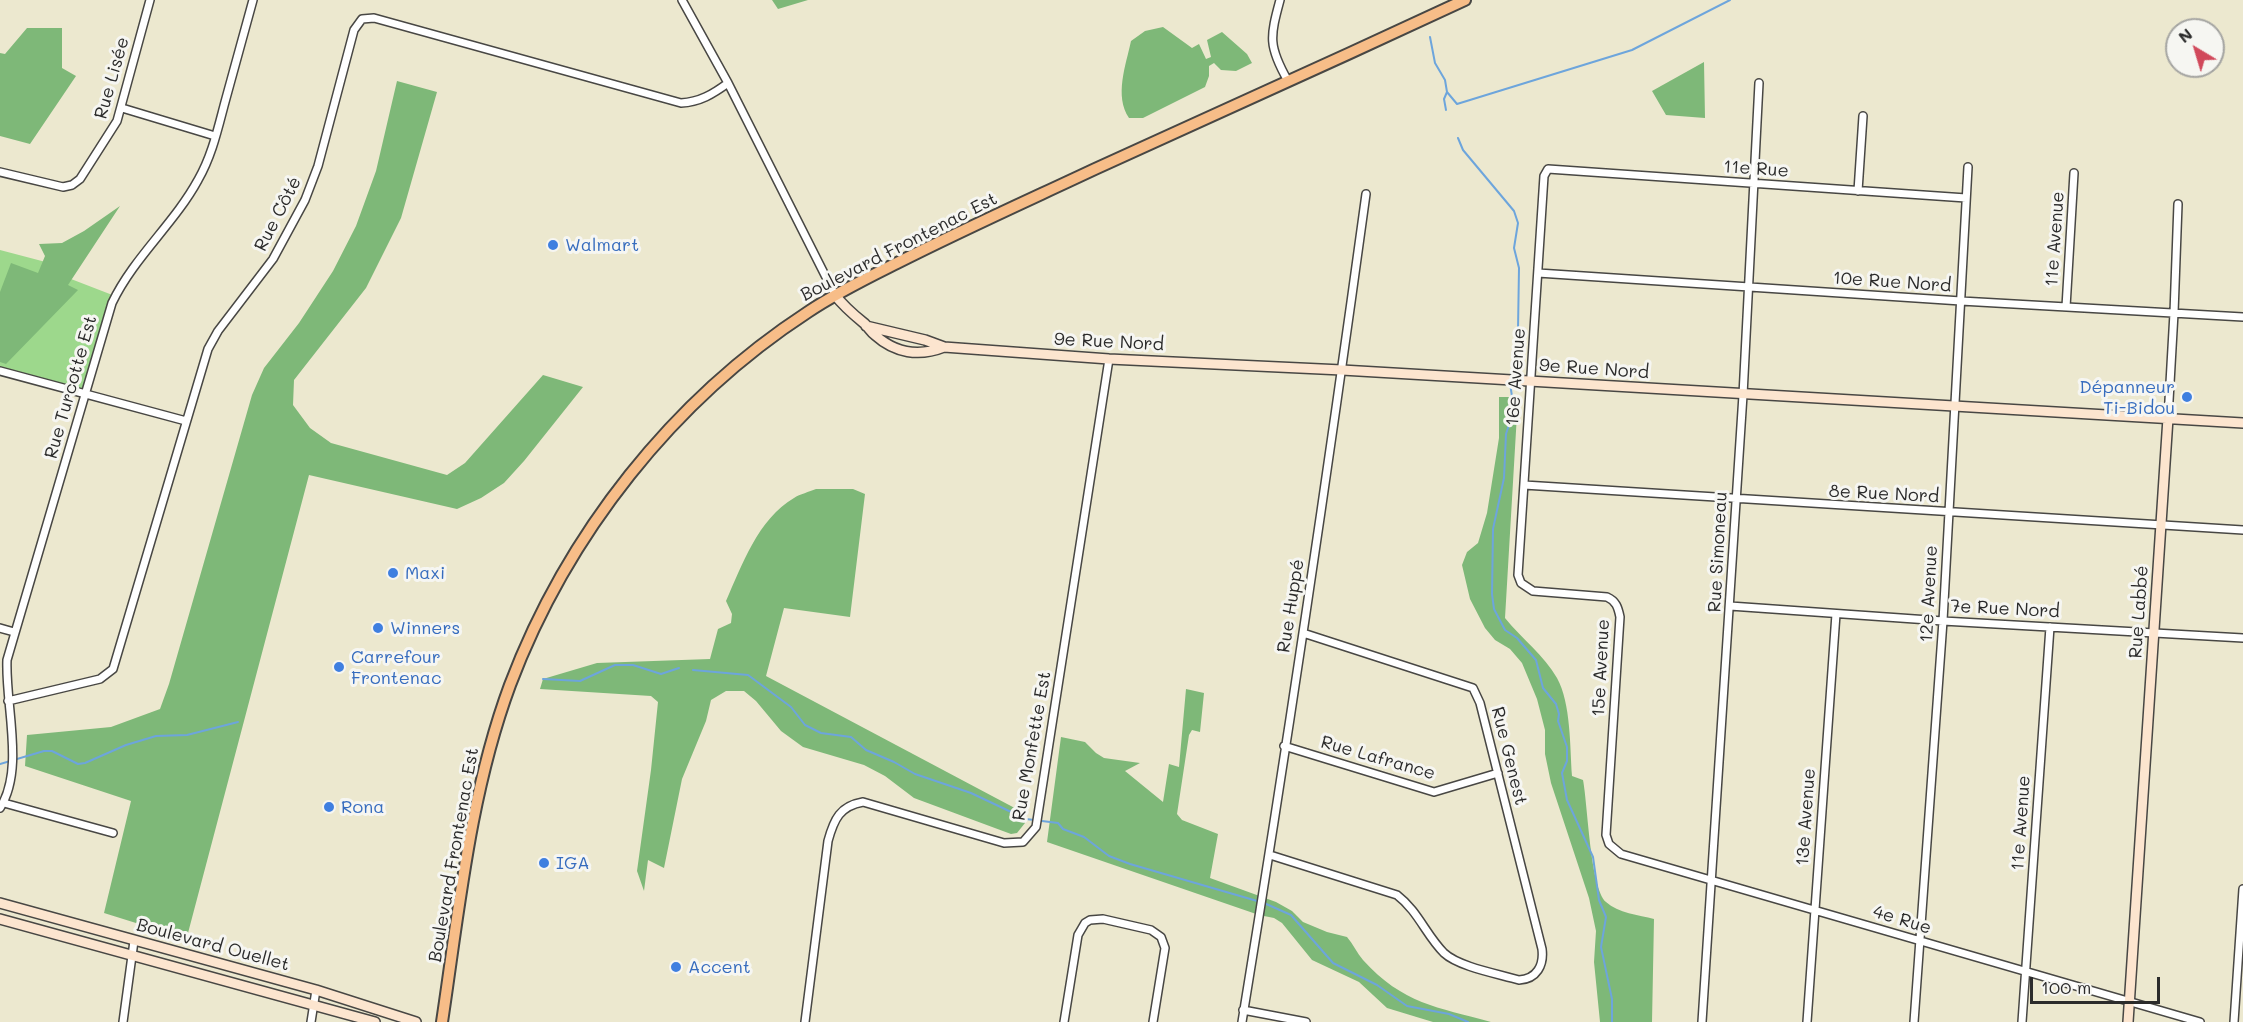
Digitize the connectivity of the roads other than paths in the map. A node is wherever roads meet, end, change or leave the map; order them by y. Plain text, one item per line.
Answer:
1 (150, 0) edge
2 (253, 0) edge
3 (682, 0) edge
4 (1280, 0) edge
5 (1465, 0) edge
6 (1288, 81) junction
7 (728, 83) junction
8 (1759, 83) dead end
9 (122, 108) junction
10 (1863, 117) dead end
11 (216, 136) junction
12 (1968, 166) dead end
13 (0, 172) edge
14 (1545, 172) joint
15 (2074, 173) dead end
16 (1754, 184) junction
17 (1858, 191) junction
18 (1366, 194) dead end
19 (1966, 198) junction
20 (2178, 204) dead end
21 (1538, 273) junction
22 (1750, 287) junction
23 (835, 295) junction
24 (1961, 301) junction
25 (2066, 306) junction
26 (2174, 313) junction
27 (2243, 317) edge
28 (866, 326) junction
29 (944, 347) junction
30 (1109, 359) junction
31 (1342, 370) junction
32 (0, 371) edge
33 (1532, 381) junction
34 (86, 394) junction
35 (1743, 395) junction
36 (1955, 408) junction
37 (2168, 418) junction
38 (186, 422) junction
39 (2243, 423) edge
40 (1524, 485) junction
41 (1736, 500) junction
42 (1948, 513) junction
43 (2162, 525) junction
44 (2243, 530) edge
45 (1521, 583) joint
46 (1730, 606) junction
47 (1836, 614) junction
48 (1943, 621) junction
49 (2050, 627) junction
50 (0, 628) edge
51 (14, 632) junction
52 (2154, 632) junction
53 (1303, 633) junction
54 (2243, 638) edge
55 (8, 701) junction
56 (1284, 746) junction
57 (1498, 773) junction
58 (2, 805) edge
59 (113, 833) dead end
60 (1606, 835) joint
61 (1270, 855) junction
62 (1711, 880) junction
63 (2243, 889) edge
64 (0, 903) edge
65 (1814, 909) junction
66 (0, 919) edge
67 (134, 941) junction
68 (1919, 942) junction
69 (132, 956) junction
70 (2026, 971) junction
71 (316, 990) junction
72 (2130, 1002) junction
73 (314, 1004) junction
74 (1244, 1010) junction
75 (123, 1022) edge
76 (311, 1022) edge
77 (375, 1022) edge
78 (416, 1022) edge
79 (442, 1022) edge
80 (805, 1022) edge
81 (1064, 1022) edge
82 (1153, 1022) edge
83 (1242, 1022) edge
84 (1306, 1022) edge
85 (1702, 1022) edge
86 (1807, 1022) edge
87 (1914, 1022) edge
88 (2022, 1022) edge
89 (2128, 1022) edge
90 (2199, 1022) edge
91 (2234, 1022) edge

1 - 9 street, Rue Lisée
2 - 11 street, Rue Turcotte Est
3 - 7 street, 9e Rue Nord
4 - 6 street
5 - 6 main road, Boulevard Frontenac Est
6 - 23 main road, Boulevard Frontenac Est
7 - 23 street, 9e Rue Nord
7 - 38 street, Rue Côté
8 - 16 street, Rue Simoneau
9 - 11 street
9 - 13 street, Rue Lisée
10 - 17 street
11 - 34 street, Rue Turcotte Est
12 - 19 street, 12e Avenue
14 - 16 street, 11e Rue
14 - 21 street, 16e Avenue
15 - 25 street, 11e Avenue
16 - 17 street, 11e Rue
16 - 22 street, Rue Simoneau
17 - 19 street, 11e Rue
18 - 31 street, Rue Huppé
19 - 24 street, 12e Avenue
20 - 26 street, Rue Labbé
21 - 22 street, 10e Rue Nord
21 - 33 street, 16e Avenue
22 - 24 street, 10e Rue Nord
22 - 35 street, Rue Simoneau
23 - 28 street, 9e Rue Nord
23 - 79 main road, Boulevard Frontenac Est
24 - 25 street, 10e Rue Nord
24 - 36 street, 12e Avenue
25 - 26 street, 10e Rue Nord
26 - 27 street, 10e Rue Nord
26 - 37 street, Rue Labbé
28 - 29 street, 9e Rue Nord
28 - 29 street, 9e Rue Nord
29 - 30 street, 9e Rue Nord
30 - 31 street, 9e Rue Nord
30 - 80 street, Rue Monfette Est
31 - 33 street, 9e Rue Nord
31 - 53 street, Rue Huppé
32 - 34 street
33 - 35 street, 9e Rue Nord
33 - 40 street, 16e Avenue
34 - 38 street
34 - 51 street, Rue Turcotte Est
35 - 36 street, 9e Rue Nord
35 - 41 street, Rue Simoneau
36 - 37 street, 9e Rue Nord
36 - 42 street, 12e Avenue
37 - 39 street, 9e Rue Nord
37 - 43 street, Rue Labbé
38 - 55 street, Rue Côté
40 - 41 street, 8e Rue Nord
40 - 45 street, 16e Avenue
41 - 42 street, 8e Rue Nord
41 - 46 street, Rue Simoneau
42 - 43 street, 8e Rue Nord
42 - 48 street, 12e Avenue
43 - 44 street, 8e Rue Nord
43 - 52 street, Rue Labbé
45 - 60 street, 15e Avenue
46 - 47 street, 7e Rue Nord
46 - 62 street, Rue Simoneau
47 - 48 street, 7e Rue Nord
47 - 65 street, 13e Avenue
48 - 49 street, 7e Rue Nord
48 - 68 street, 12e Avenue
49 - 52 street, 7e Rue Nord
49 - 70 street, 11e Avenue
50 - 51 street
51 - 55 street, Rue Turcotte Est
52 - 54 street, 7e Rue Nord
52 - 72 street, Rue Labbé
53 - 56 street, Rue Huppé
53 - 57 street, Rue Genest
55 - 58 street, Rue Turcotte Est
56 - 57 street, Rue Lafrance
56 - 61 street, Rue Huppé
57 - 61 street, Rue Genest
58 - 59 street
60 - 62 street, 4e Rue
61 - 74 street, Rue Huppé
62 - 65 street, 4e Rue
62 - 85 street, Rue Simoneau
63 - 91 street
64 - 67 street, Boulevard Ouellet
65 - 68 street, 4e Rue
65 - 86 street, 13e Avenue
66 - 69 street, Boulevard Ouellet
67 - 69 street
67 - 71 street, Boulevard Ouellet
68 - 70 street, 4e Rue
68 - 87 street, 12e Avenue
69 - 73 street, Boulevard Ouellet
69 - 75 street
70 - 72 street, 4e Rue
70 - 88 street, 11e Avenue
71 - 73 street
71 - 78 street, Boulevard Ouellet
72 - 89 street, Rue Labbé
72 - 90 street, 4e Rue
73 - 76 street
73 - 77 street, Boulevard Ouellet
74 - 83 street, Rue Huppé
74 - 84 street
81 - 82 street

